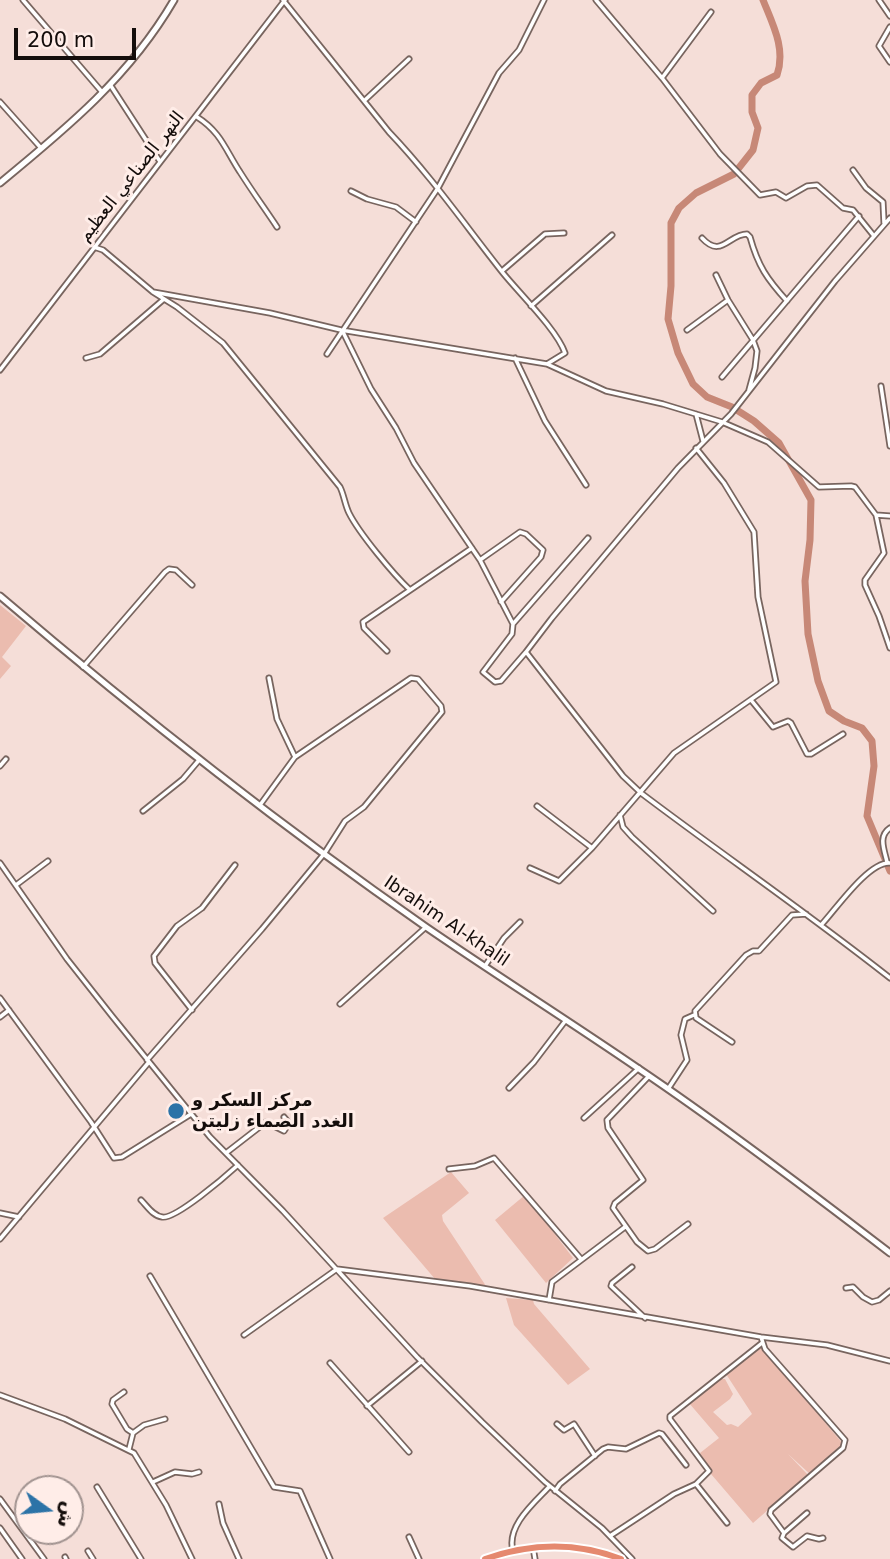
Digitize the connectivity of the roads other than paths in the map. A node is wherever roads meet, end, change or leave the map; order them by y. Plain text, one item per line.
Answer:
1 (23, 0) edge
2 (174, 0) edge
3 (544, 0) edge
4 (596, 0) edge
5 (879, 0) edge
6 (284, 1) edge
7 (710, 12) dead end
8 (890, 16) edge
9 (890, 27) edge
10 (409, 59) dead end
11 (890, 62) edge
12 (662, 78) junction
13 (111, 86) junction
14 (104, 93) junction
15 (365, 100) junction
16 (0, 102) edge
17 (197, 117) junction
18 (41, 148) junction
19 (160, 161) junction
20 (853, 170) dead end
21 (0, 183) edge
22 (438, 188) junction
23 (351, 191) dead end
24 (859, 216) junction
25 (890, 218) edge
26 (416, 222) junction
27 (884, 225) junction
28 (277, 227) dead end
29 (564, 233) dead end
30 (612, 235) dead end
31 (874, 236) junction
32 (702, 238) dead end
33 (94, 247) junction
34 (502, 271) junction
35 (716, 275) dead end
36 (153, 292) junction
37 (164, 299) junction
38 (728, 300) junction
39 (788, 300) junction
40 (531, 306) junction
41 (341, 330) junction
42 (687, 330) dead end
43 (753, 340) junction
44 (327, 354) dead end
45 (86, 358) dead end
46 (515, 358) junction
47 (547, 364) junction
48 (0, 370) edge
49 (722, 377) dead end
50 (881, 386) dead end
51 (748, 392) junction
52 (696, 414) junction
53 (722, 422) junction
54 (703, 441) junction
55 (890, 446) edge
56 (696, 448) junction
57 (586, 485) dead end
58 (876, 515) junction
59 (890, 516) edge
60 (588, 538) dead end
61 (472, 548) junction
62 (480, 560) junction
63 (192, 585) dead end
64 (410, 590) junction
65 (0, 596) edge
66 (501, 602) junction
67 (513, 624) junction
68 (888, 634) edge
69 (890, 648) edge
70 (387, 651) dead end
71 (526, 652) junction
72 (83, 667) junction
73 (269, 678) dead end
74 (751, 700) junction
75 (843, 734) dead end
76 (295, 757) junction
77 (6, 759) dead end
78 (200, 759) junction
79 (0, 766) edge
80 (641, 793) junction
81 (260, 805) junction
82 (537, 806) dead end
83 (143, 811) dead end
84 (620, 815) junction
85 (890, 828) edge
86 (592, 848) junction
87 (324, 853) junction
88 (48, 862) dead end
89 (889, 862) edge
90 (0, 863) edge
91 (235, 865) dead end
92 (530, 868) dead end
93 (16, 885) junction
94 (713, 911) dead end
95 (806, 914) junction
96 (520, 922) dead end
97 (822, 924) junction
98 (426, 927) junction
99 (485, 966) junction
100 (890, 978) edge
101 (0, 998) edge
102 (340, 1004) dead end
103 (9, 1010) junction
104 (192, 1010) junction
105 (694, 1014) junction
106 (0, 1017) edge
107 (566, 1020) junction
108 (732, 1042) dead end
109 (148, 1061) junction
110 (639, 1068) junction
111 (650, 1076) junction
112 (509, 1088) dead end
113 (668, 1089) junction
114 (191, 1114) junction
115 (285, 1117) dead end
116 (584, 1118) dead end
117 (94, 1126) junction
118 (226, 1153) junction
119 (238, 1166) junction
120 (449, 1169) dead end
121 (141, 1200) dead end
122 (0, 1213) edge
123 (19, 1217) junction
124 (688, 1224) dead end
125 (625, 1227) junction
126 (0, 1239) edge
127 (890, 1254) edge
128 (582, 1259) junction
129 (632, 1267) dead end
130 (337, 1269) junction
131 (150, 1276) dead end
132 (846, 1288) dead end
133 (890, 1291) edge
134 (549, 1300) junction
135 (645, 1318) junction
136 (244, 1335) dead end
137 (762, 1340) junction
138 (422, 1361) junction
139 (890, 1361) edge
140 (330, 1363) dead end
141 (124, 1392) dead end
142 (0, 1395) edge
143 (367, 1406) junction
144 (165, 1419) dead end
145 (557, 1424) dead end
146 (133, 1433) junction
147 (129, 1449) junction
148 (409, 1452) dead end
149 (595, 1456) junction
150 (687, 1465) dead end
151 (199, 1472) dead end
152 (153, 1482) junction
153 (696, 1484) junction
154 (550, 1486) junction
155 (97, 1487) dead end
156 (555, 1491) junction
157 (0, 1499) edge
158 (219, 1504) dead end
159 (807, 1513) dead end
160 (727, 1522) dead end
161 (0, 1528) edge
162 (784, 1533) junction
163 (610, 1536) junction
164 (410, 1537) dead end
165 (823, 1538) dead end
166 (533, 1547) junction
167 (88, 1551) dead end
168 (513, 1551) junction
169 (606, 1553) junction
170 (22, 1559) edge
171 (44, 1559) edge
172 (93, 1559) edge
173 (141, 1559) edge
174 (192, 1559) edge
175 (239, 1559) edge
176 (330, 1559) edge
177 (419, 1559) edge
178 (485, 1559) edge
179 (535, 1559) edge
180 (598, 1559) edge
181 (621, 1559) edge
182 (632, 1559) edge

1 - 14 street
2 - 13 street
3 - 22 street
4 - 12 street
5 - 8 street
6 - 15 street
6 - 17 street, النهر الصناعي العظيم
7 - 12 street
9 - 11 street
10 - 15 street
12 - 24 street
13 - 14 street
13 - 19 street
14 - 18 street
15 - 22 street
16 - 18 street
17 - 19 street, النهر الصناعي العظيم
17 - 28 street
18 - 21 street
19 - 33 street, النهر الصناعي العظيم
20 - 27 street
22 - 26 street
22 - 34 street
23 - 26 street
24 - 31 street
24 - 39 street
25 - 27 street
26 - 41 street
27 - 31 street
29 - 34 street
30 - 40 street
31 - 51 street
32 - 39 street
33 - 36 street
33 - 48 street, النهر الصناعي العظيم
34 - 40 street
35 - 38 street
36 - 37 street
36 - 41 street
37 - 45 street
37 - 64 street
38 - 42 street
38 - 43 street
39 - 43 street
40 - 47 street
41 - 44 street
41 - 46 street
41 - 61 street
43 - 49 street
43 - 51 street
46 - 47 street
46 - 57 street
47 - 52 street
50 - 55 street
51 - 53 street
52 - 53 street
52 - 54 street
53 - 54 street
53 - 58 street
54 - 56 street
56 - 71 street
56 - 74 street
58 - 59 street
58 - 68 street
60 - 67 street
61 - 62 street
61 - 64 street
62 - 66 street
62 - 66 street
63 - 72 street
64 - 70 street
65 - 72 street, Ibrahim Al-khalil
66 - 67 street
67 - 71 street
68 - 69 street
71 - 80 street
72 - 78 street, Ibrahim Al-khalil
73 - 76 street
74 - 75 street
74 - 80 street
76 - 81 street
76 - 87 street
77 - 79 street
78 - 81 street, Ibrahim Al-khalil
78 - 83 street
80 - 84 street
80 - 95 street
81 - 87 street, Ibrahim Al-khalil
82 - 86 street
84 - 86 street
84 - 94 street
85 - 89 street
86 - 92 street
87 - 98 street, Ibrahim Al-khalil
87 - 104 street
88 - 93 street
89 - 97 street
90 - 93 street
91 - 104 street
93 - 109 street
95 - 97 street
95 - 105 street
96 - 99 street
97 - 100 street
98 - 99 street, Ibrahim Al-khalil
98 - 102 street
99 - 107 street, Ibrahim Al-khalil
101 - 103 street
103 - 106 street
103 - 117 street
104 - 109 street
105 - 108 street
105 - 113 street
107 - 110 street, Ibrahim Al-khalil
107 - 112 street
109 - 114 street
109 - 117 street
110 - 111 street, Ibrahim Al-khalil
110 - 116 street
111 - 113 street, Ibrahim Al-khalil
111 - 125 street
113 - 127 street, Ibrahim Al-khalil
114 - 117 street
114 - 118 street
115 - 118 street
117 - 123 street
118 - 119 street
119 - 121 street
119 - 130 street
120 - 128 street
122 - 123 street
123 - 126 street
124 - 125 street
125 - 128 street
128 - 134 street
129 - 135 street
130 - 134 street
130 - 136 street
130 - 138 street
131 - 176 street
132 - 133 street
134 - 135 street
135 - 137 street
137 - 139 street
137 - 153 street
137 - 162 street
138 - 143 street
138 - 154 street
140 - 143 street
141 - 146 street
142 - 147 street
143 - 148 street
144 - 146 street
145 - 149 street
146 - 147 street
147 - 152 street
149 - 150 street
149 - 156 street
151 - 152 street
152 - 174 street
153 - 160 street
153 - 163 street
154 - 156 street
154 - 168 street
155 - 173 street
156 - 163 street
157 - 171 street
158 - 175 street
159 - 162 street
161 - 170 street
162 - 165 street
163 - 182 street
164 - 177 street
166 - 168 highway
166 - 169 highway
166 - 179 street
167 - 172 street
168 - 178 highway
169 - 180 street
169 - 181 highway

